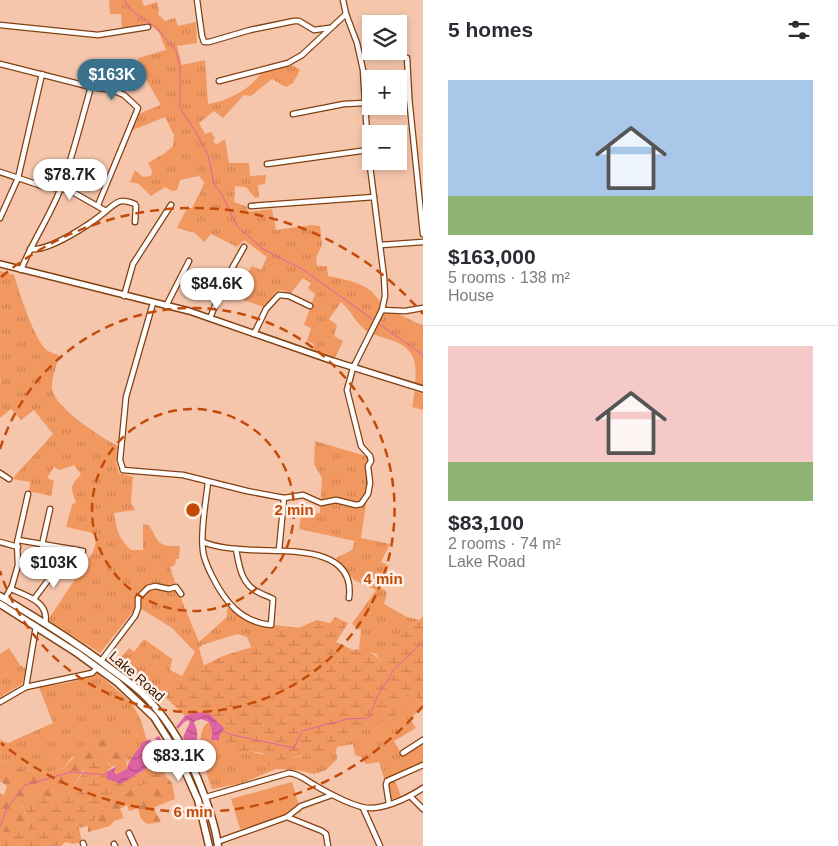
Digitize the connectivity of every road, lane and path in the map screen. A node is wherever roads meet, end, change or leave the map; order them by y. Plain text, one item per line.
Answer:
1 (197, 0) edge
2 (343, 0) edge
3 (346, 14) junction
4 (0, 25) edge
5 (148, 27) dead end
6 (329, 28) junction
7 (407, 58) dead end
8 (0, 64) edge
9 (363, 70) edge
10 (42, 74) junction
11 (219, 81) dead end
12 (91, 87) junction
13 (409, 97) joint
14 (362, 103) edge
15 (293, 114) dead end
16 (362, 151) edge
17 (267, 164) dead end
18 (371, 170) edge
19 (0, 172) edge
20 (18, 178) junction
21 (60, 189) junction
22 (374, 197) junction
23 (171, 204) dead end
24 (98, 205) junction
25 (251, 206) dead end
26 (106, 211) junction
27 (0, 218) edge
28 (135, 222) dead end
29 (423, 234) edge
30 (423, 242) edge
31 (381, 245) junction
32 (244, 247) dead end
33 (30, 249) junction
34 (189, 262) dead end
35 (0, 264) edge
36 (21, 270) junction
37 (124, 296) junction
38 (153, 303) junction
39 (166, 306) junction
40 (310, 306) dead end
41 (423, 308) edge
42 (382, 310) junction
43 (210, 318) junction
44 (254, 334) junction
45 (353, 368) junction
46 (423, 389) edge
47 (0, 472) edge
48 (9, 479) dead end
49 (208, 482) junction
50 (28, 494) dead end
51 (284, 498) junction
52 (50, 509) dead end
53 (18, 540) junction
54 (0, 542) edge
55 (203, 542) junction
56 (42, 545) junction
57 (18, 548) junction
58 (236, 549) junction
59 (278, 550) junction
60 (83, 551) dead end
61 (58, 567) dead end
62 (11, 589) junction
63 (181, 594) dead end
64 (349, 598) dead end
65 (34, 599) junction
66 (2, 600) edge
67 (45, 624) junction
68 (36, 626) junction
69 (101, 661) junction
70 (97, 668) junction
71 (26, 687) junction
72 (0, 702) edge
73 (423, 740) edge
74 (403, 754) dead end
75 (423, 764) edge
76 (423, 788) edge
77 (332, 795) junction
78 (410, 796) junction
79 (206, 798) junction
80 (389, 804) junction
81 (364, 808) junction
82 (423, 809) edge
83 (287, 817) junction
84 (128, 833) dead end
85 (218, 844) edge
86 (135, 846) edge
87 (208, 846) edge
88 (328, 846) edge
89 (380, 846) edge

1 - 6 street
2 - 3 street
3 - 6 street
3 - 9 street
4 - 5 street
6 - 11 street
7 - 13 street
8 - 10 street
10 - 12 street
10 - 20 street
12 - 21 street
12 - 24 street
13 - 29 street
14 - 15 street
16 - 17 street
18 - 22 street
19 - 20 street
20 - 21 street
20 - 27 street
21 - 24 street
21 - 33 street
22 - 25 street
22 - 31 street
23 - 37 street
24 - 26 street
26 - 28 street
26 - 33 street
30 - 31 street
31 - 42 street
32 - 43 street
33 - 36 street
34 - 39 street
35 - 36 street
36 - 37 street
37 - 38 street
38 - 39 street
38 - 49 street
39 - 43 street
40 - 44 street
41 - 42 street
42 - 45 street
43 - 44 street
44 - 45 street
45 - 46 street
45 - 51 street
47 - 48 street
49 - 51 street
49 - 55 street
50 - 53 street
51 - 59 street
52 - 56 street
53 - 56 street
53 - 57 street
54 - 57 street
55 - 58 street
55 - 58 street
56 - 60 street
57 - 62 street
58 - 59 street
59 - 64 street
61 - 65 street
62 - 65 street
62 - 66 street
63 - 69 street
65 - 67 street
66 - 67 main road, Lake Road
66 - 68 main road, Lake Road
67 - 69 main road, Lake Road
68 - 70 main road, Lake Road
68 - 71 street
69 - 79 main road, Lake Road
70 - 71 street
70 - 87 main road, Lake Road
71 - 72 street
73 - 74 street
75 - 80 street
76 - 78 street
77 - 79 street
77 - 81 street
77 - 83 street
78 - 80 street
78 - 82 street
79 - 85 main road, Lake Road
80 - 81 street
81 - 89 street
83 - 85 street
83 - 88 street
84 - 86 street

